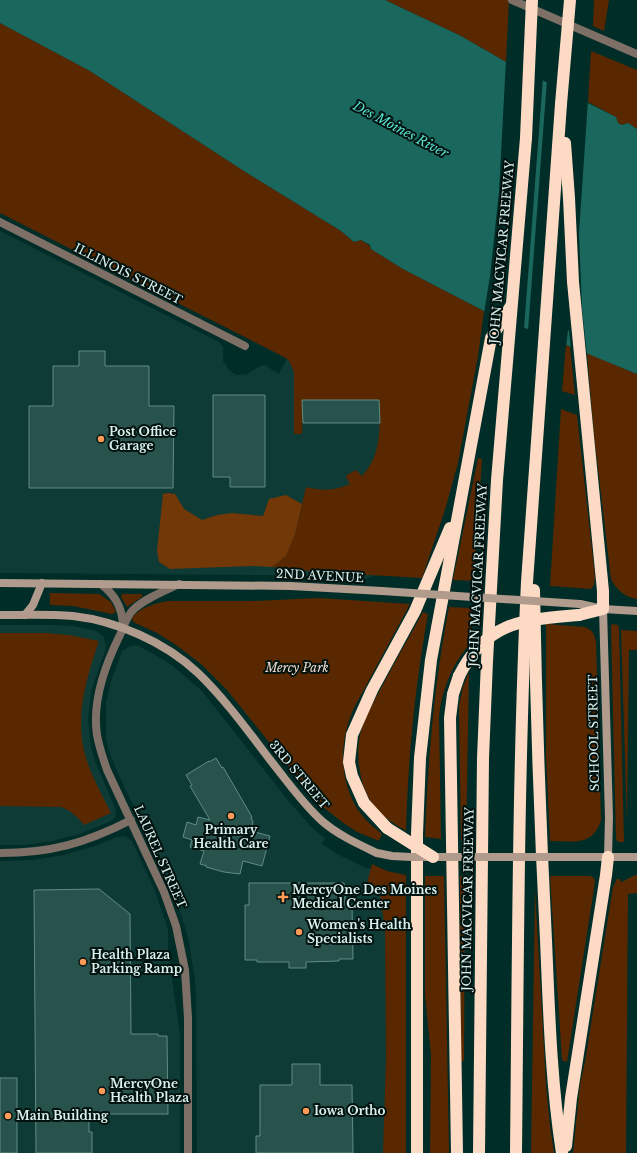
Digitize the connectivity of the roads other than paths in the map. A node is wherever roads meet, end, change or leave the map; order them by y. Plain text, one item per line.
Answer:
1 (512, 0) edge
2 (532, 0) edge
3 (570, 0) edge
4 (637, 54) edge
5 (562, 104) junction
6 (0, 222) edge
7 (513, 302) junction
8 (245, 346) dead end
9 (533, 503) junction
10 (459, 505) junction
11 (0, 583) edge
12 (42, 583) junction
13 (101, 584) junction
14 (179, 584) junction
15 (580, 609) junction
16 (603, 609) junction
17 (637, 611) edge
18 (0, 615) edge
19 (25, 615) junction
20 (123, 628) junction
21 (131, 820) junction
22 (0, 853) edge
23 (433, 857) junction
24 (608, 857) junction
25 (637, 857) edge
26 (188, 1153) edge
27 (417, 1153) edge
28 (457, 1153) edge
29 (479, 1153) edge
30 (516, 1153) edge
31 (563, 1153) edge

1 - 4 street
2 - 7 highway, JOHN MACVICAR FREEWAY, bridge
3 - 5 highway, bridge
5 - 9 highway
5 - 16 highway
6 - 8 street, ILLINOIS STREET
7 - 10 highway
7 - 29 highway, JOHN MACVICAR FREEWAY
9 - 30 highway
9 - 31 highway
10 - 23 highway, bridge
10 - 27 highway
11 - 12 main road, 2ND AVENUE
12 - 13 main road, 2ND AVENUE
12 - 19 main road
13 - 14 main road, 2ND AVENUE
13 - 20 street
14 - 15 main road, 2ND AVENUE, bridge
14 - 20 street, LAUREL STREET
15 - 16 highway
15 - 28 highway, bridge
16 - 17 main road
16 - 24 main road, SCHOOL STREET
18 - 19 main road
19 - 20 main road
20 - 21 street, LAUREL STREET
20 - 23 main road, 3RD STREET, bridge
21 - 22 street
21 - 26 street, LAUREL STREET
23 - 24 main road, 3RD STREET, bridge
24 - 25 main road, 3RD STREET
24 - 31 highway

